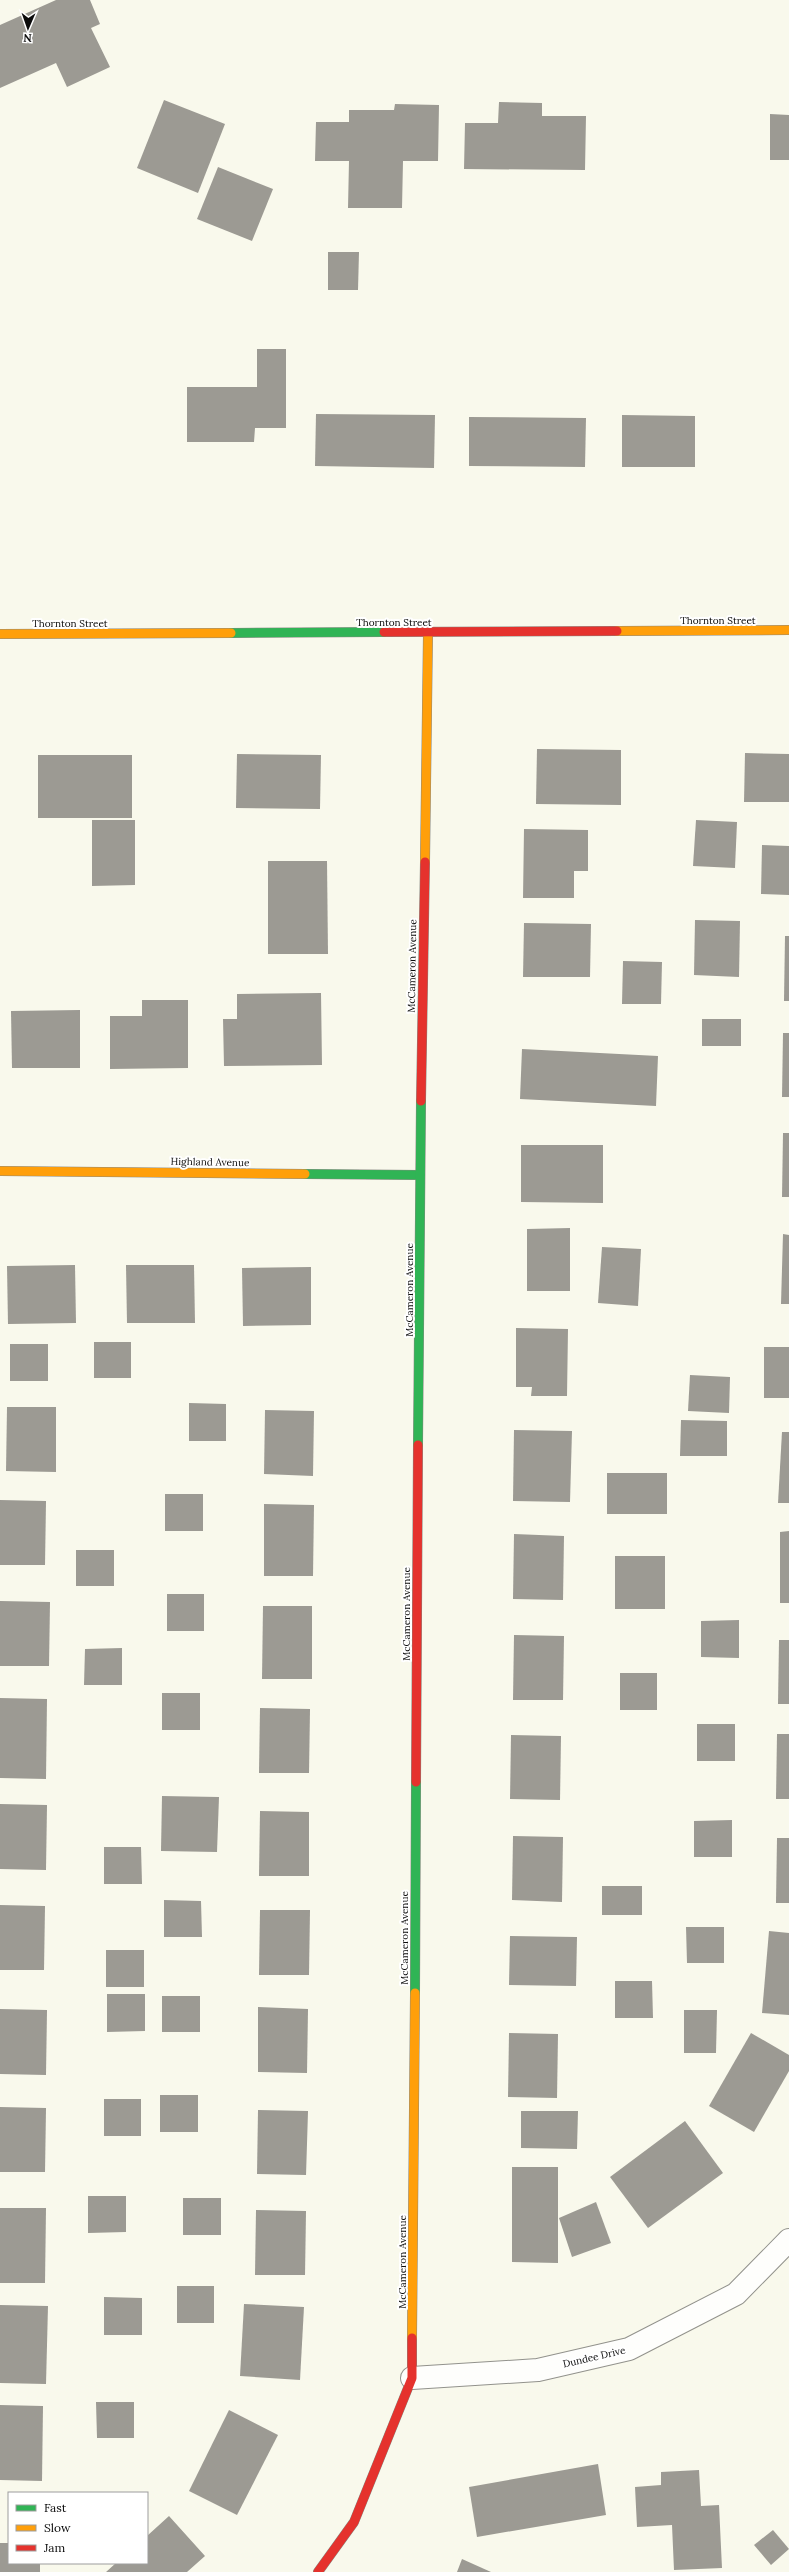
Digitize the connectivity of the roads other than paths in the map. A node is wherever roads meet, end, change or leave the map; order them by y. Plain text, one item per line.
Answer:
1 (789, 630) edge
2 (428, 633) junction
3 (0, 634) edge
4 (0, 1171) edge
5 (420, 1175) junction
6 (789, 2240) edge
7 (412, 2378) junction
8 (318, 2572) edge

1 - 2 street, Thornton Street
2 - 3 street, Thornton Street
2 - 5 street, McCameron Avenue
4 - 5 street, Highland Avenue
5 - 7 street, McCameron Avenue
6 - 7 street, Dundee Drive
7 - 8 street, McCameron Avenue

